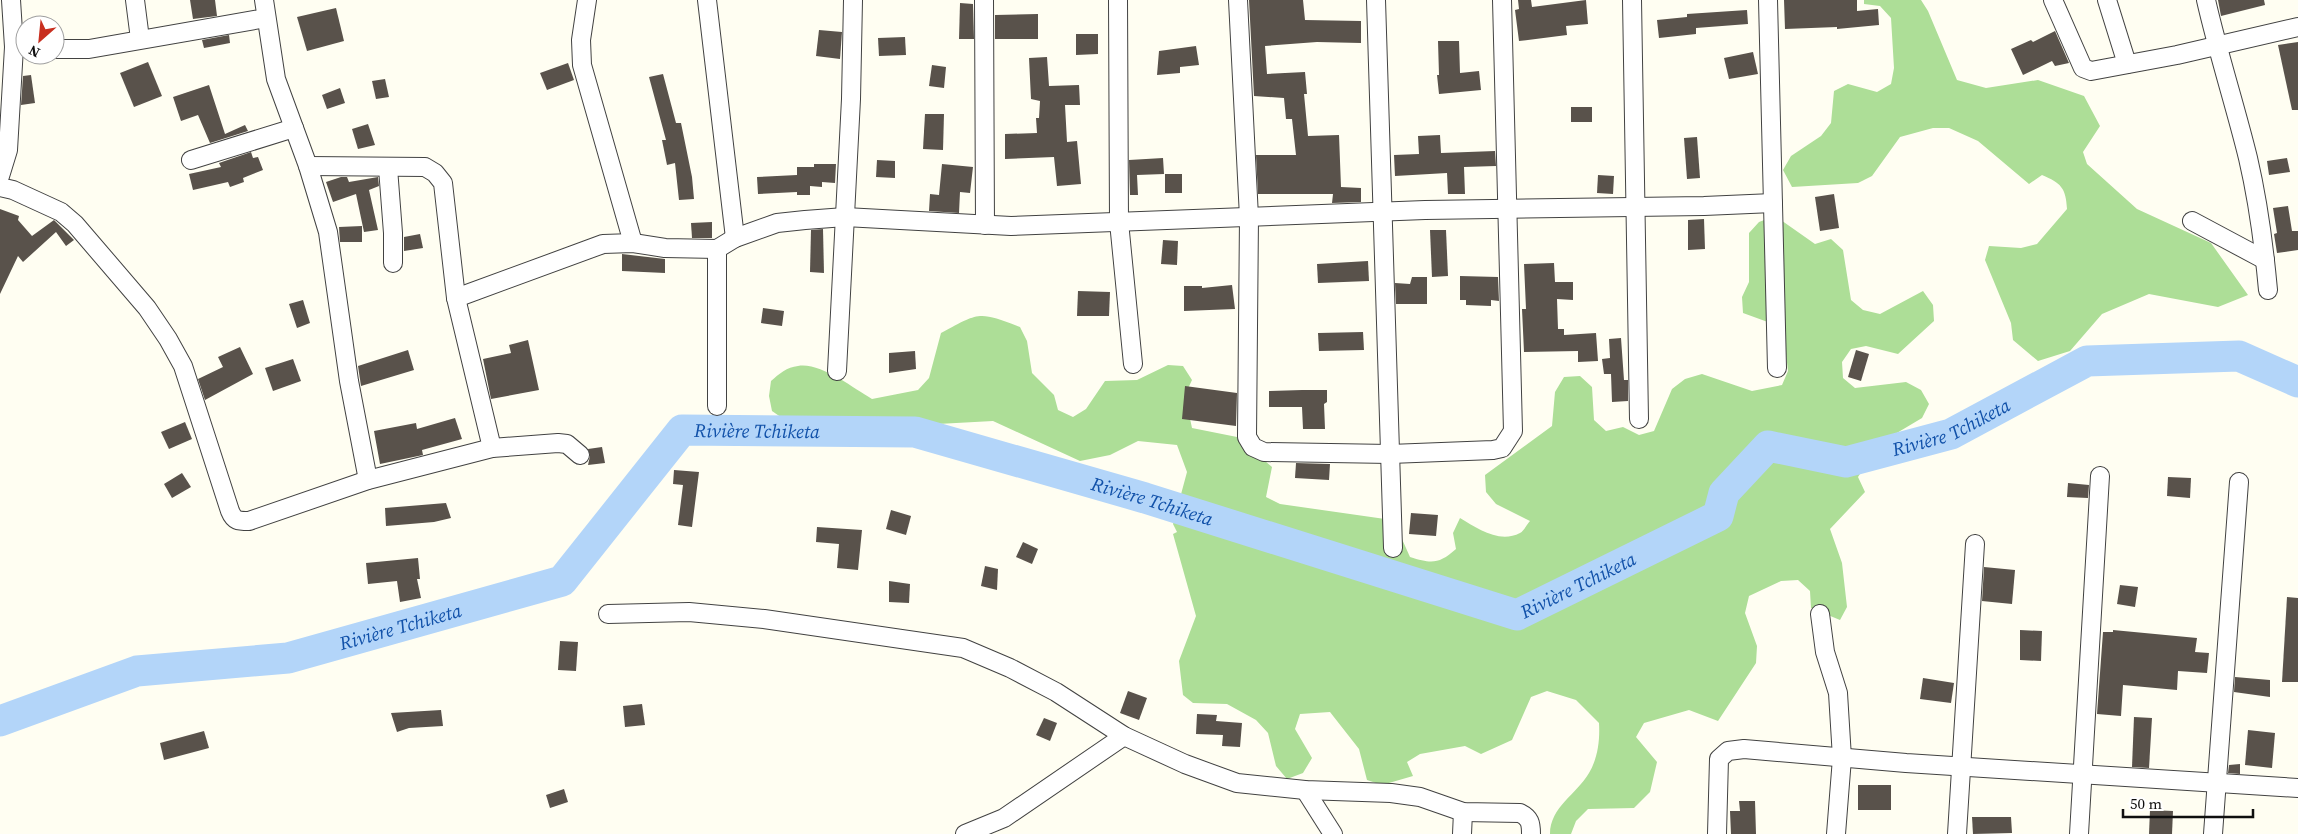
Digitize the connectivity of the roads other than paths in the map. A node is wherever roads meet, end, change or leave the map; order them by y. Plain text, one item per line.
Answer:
1 (11, 0) edge
2 (135, 0) edge
3 (264, 0) edge
4 (587, 0) edge
5 (707, 0) edge
6 (853, 0) edge
7 (984, 0) edge
8 (1118, 0) edge
9 (1238, 0) edge
10 (1376, 0) edge
11 (1502, 0) edge
12 (1632, 0) edge
13 (1768, 0) edge
14 (2053, 0) edge
15 (2107, 0) edge
16 (2206, 0) edge
17 (266, 18) junction
18 (15, 21) edge
19 (2298, 27) edge
20 (140, 39) junction
21 (2216, 47) junction
22 (65, 49) edge
23 (2127, 64) junction
24 (18, 65) edge
25 (294, 128) junction
26 (191, 160) dead end
27 (308, 166) junction
28 (388, 168) junction
29 (0, 176) edge
30 (0, 187) edge
31 (1773, 203) junction
32 (1636, 206) junction
33 (1507, 209) junction
34 (1381, 212) junction
35 (845, 217) junction
36 (1249, 217) junction
37 (2192, 221) dead end
38 (1119, 222) junction
39 (985, 225) junction
40 (735, 238) junction
41 (633, 243) junction
42 (717, 249) junction
43 (2265, 260) junction
44 (393, 263) dead end
45 (2268, 290) dead end
46 (456, 298) junction
47 (1133, 364) dead end
48 (1778, 368) dead end
49 (837, 371) dead end
50 (717, 406) dead end
51 (1639, 419) dead end
52 (492, 448) junction
53 (1390, 454) junction
54 (580, 455) dead end
55 (2100, 476) dead end
56 (368, 480) junction
57 (2239, 482) dead end
58 (1975, 544) dead end
59 (1393, 548) dead end
60 (608, 614) dead end
61 (1820, 614) dead end
62 (1124, 736) junction
63 (1842, 758) junction
64 (1960, 765) junction
65 (2082, 774) junction
66 (2216, 783) junction
67 (2298, 788) edge
68 (1305, 790) junction
69 (1463, 812) junction
70 (965, 834) edge
71 (1333, 834) edge
72 (1462, 834) edge
73 (1531, 834) edge
74 (1717, 834) edge
75 (1836, 834) edge
76 (1957, 834) edge
77 (2079, 834) edge
78 (2213, 834) edge

1 - 18 street
2 - 20 street
3 - 17 street
4 - 41 street
5 - 40 street
6 - 35 street
7 - 39 street
8 - 38 street
9 - 36 street
10 - 34 street
11 - 33 street
12 - 32 street
13 - 31 street
14 - 23 street
15 - 23 street
16 - 21 street
17 - 20 street
17 - 25 street
19 - 21 street
20 - 22 street
21 - 23 street
21 - 43 street
24 - 29 street
25 - 26 street
25 - 27 street
27 - 28 street
27 - 56 street
28 - 44 street
28 - 46 street
30 - 56 street
31 - 32 street
31 - 48 street
32 - 33 street
32 - 51 street
33 - 34 street
33 - 53 street
34 - 36 street
34 - 53 street
35 - 39 street
35 - 40 street
35 - 49 street
36 - 38 street
36 - 53 street
37 - 43 street
38 - 39 street
38 - 47 street
40 - 42 street
41 - 42 street
41 - 46 street
42 - 50 street
43 - 45 street
46 - 52 street
52 - 54 street
52 - 56 street
53 - 59 street
55 - 65 street
57 - 66 street
58 - 64 street
60 - 62 street
61 - 63 street
62 - 68 street
62 - 70 street
63 - 64 street
63 - 74 street
63 - 75 street
64 - 65 street
64 - 76 street
65 - 66 street
65 - 77 street
66 - 67 street
66 - 78 street
68 - 69 street
68 - 71 street
69 - 72 street
69 - 73 street

